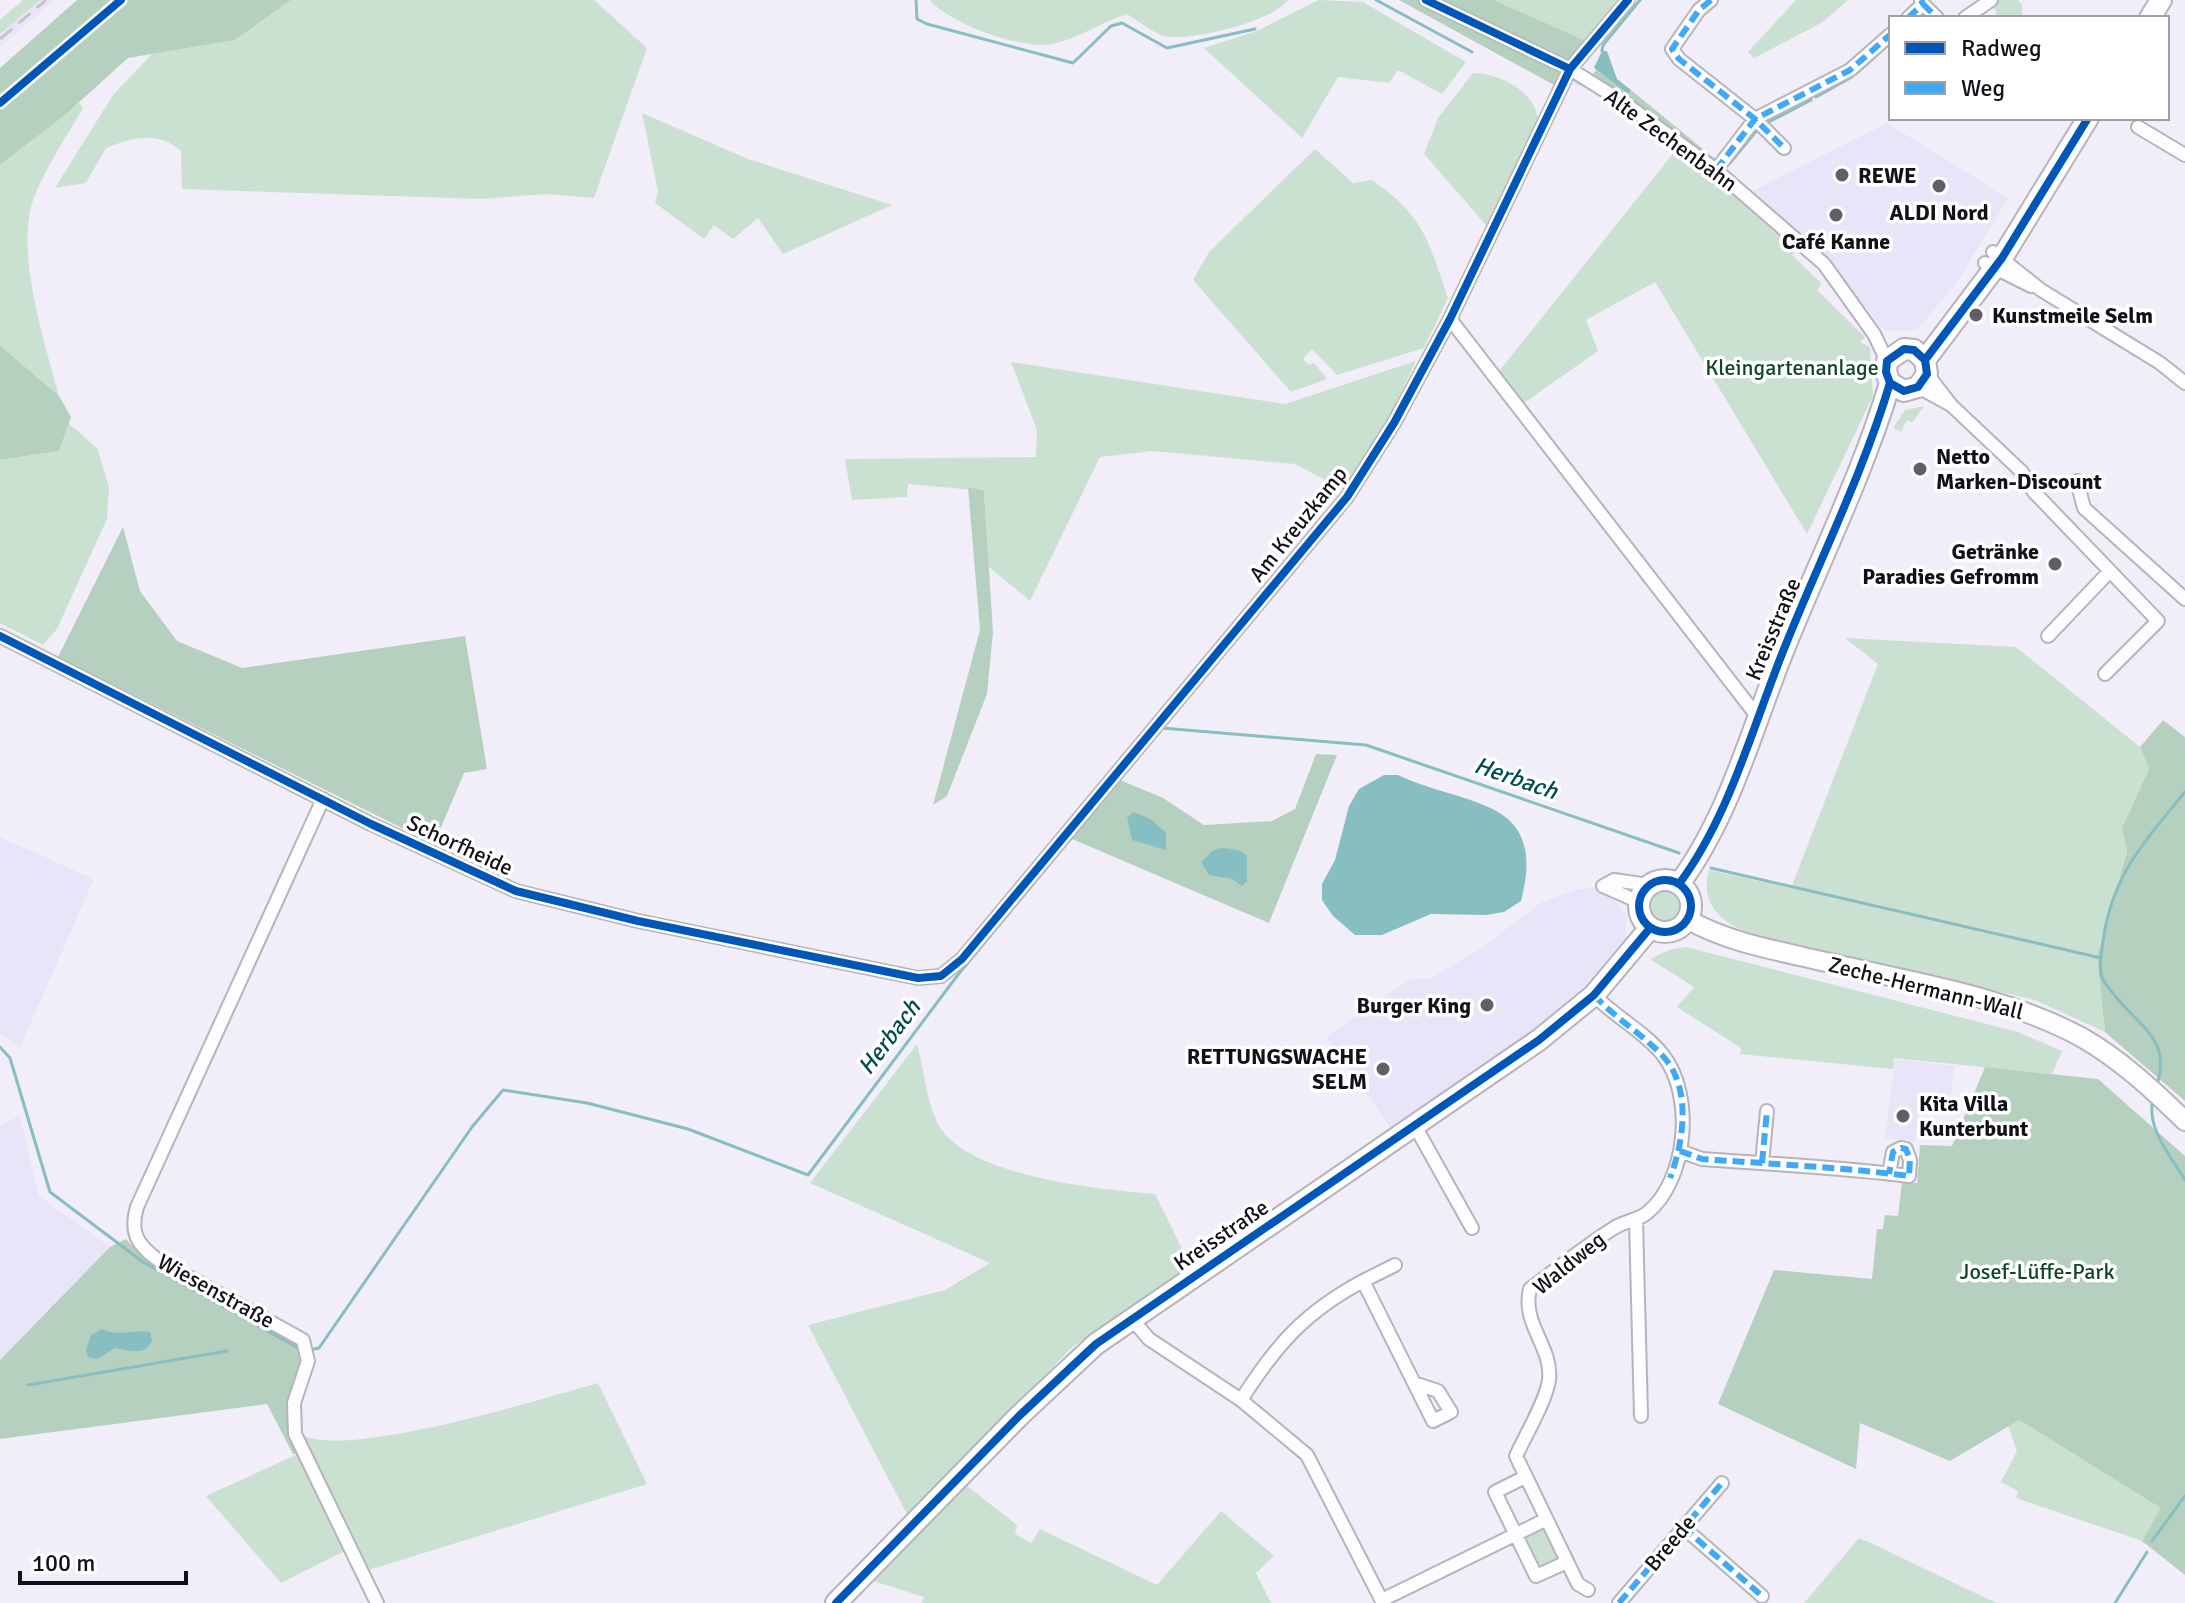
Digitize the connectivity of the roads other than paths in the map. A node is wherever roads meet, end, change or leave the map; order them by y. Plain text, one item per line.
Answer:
1 (1426, 0) edge
2 (1628, 0) edge
3 (1711, 0) edge
4 (1991, 0) edge
5 (1968, 16) edge
6 (1889, 36) edge
7 (1570, 69) junction
8 (1755, 119) junction
9 (2075, 120) edge
10 (2087, 120) edge
11 (2138, 127) dead end
12 (1784, 148) dead end
13 (2185, 155) edge
14 (1716, 170) junction
15 (1993, 261) junction
16 (1450, 319) junction
17 (1908, 370) junction
18 (2185, 383) edge
19 (2077, 481) dead end
20 (2110, 571) junction
21 (2185, 599) edge
22 (0, 636) edge
23 (2048, 636) dead end
24 (2105, 674) dead end
25 (1757, 716) junction
26 (323, 799) junction
27 (1679, 884) junction
28 (1687, 919) junction
29 (1650, 928) junction
30 (941, 976) joint
31 (1594, 995) junction
32 (1767, 1111) dead end
33 (2185, 1121) edge
34 (1415, 1126) junction
35 (1680, 1151) junction
36 (1762, 1163) junction
37 (1889, 1174) dead end
38 (1636, 1220) junction
39 (1472, 1228) dead end
40 (1395, 1265) dead end
41 (1363, 1281) junction
42 (1131, 1318) junction
43 (1414, 1383) dead end
44 (1241, 1400) junction
45 (1641, 1416) dead end
46 (1525, 1477) junction
47 (1722, 1483) dead end
48 (1545, 1520) junction
49 (1683, 1527) junction
50 (1516, 1534) junction
51 (1567, 1562) junction
52 (1588, 1590) dead end
53 (1762, 1596) dead end
54 (1382, 1602) edge
55 (1623, 1602) edge
56 (377, 1603) edge
57 (836, 1603) edge

1 - 7 street, Alte Zechenbahn
2 - 7 street, Am Kreuzkamp
3 - 8 street
4 - 5 street
6 - 8 street
7 - 14 street, Alte Zechenbahn
7 - 16 street, Am Kreuzkamp
8 - 12 street
8 - 14 street
9 - 15 main road, Kreisstraße
10 - 15 main road, Kreisstraße
11 - 13 street
14 - 17 street, Alte Zechenbahn
15 - 17 main road, Kreisstraße
15 - 18 street
16 - 25 street
16 - 30 street, Am Kreuzkamp
17 - 20 street, Alte Zechenbahn
17 - 25 main road, Kreisstraße
19 - 21 street
20 - 23 street
20 - 24 street, Alte Zechenbahn
22 - 26 street, Schorfheide
25 - 27 main road, Kreisstraße
26 - 30 street, Schorfheide
26 - 56 street, Wiesenstraße
27 - 28 main road
27 - 29 main road
28 - 29 main road
28 - 33 street, Zeche-Hermann-Wall
29 - 31 main road, Kreisstraße
31 - 34 main road, Kreisstraße
31 - 35 street, Waldweg
32 - 36 street
34 - 39 street
34 - 42 main road, Kreisstraße
35 - 36 street
35 - 38 street, Waldweg
36 - 37 street
38 - 45 street, Waldweg
38 - 46 street, Waldweg
40 - 41 street
41 - 43 street
41 - 44 street
42 - 44 street
42 - 57 main road, Kreisstraße
44 - 54 street
46 - 48 street
46 - 50 street
47 - 49 street, Breede
48 - 50 street
48 - 51 street
49 - 53 street
49 - 55 street, Breede
50 - 51 street
50 - 54 street
51 - 52 street

